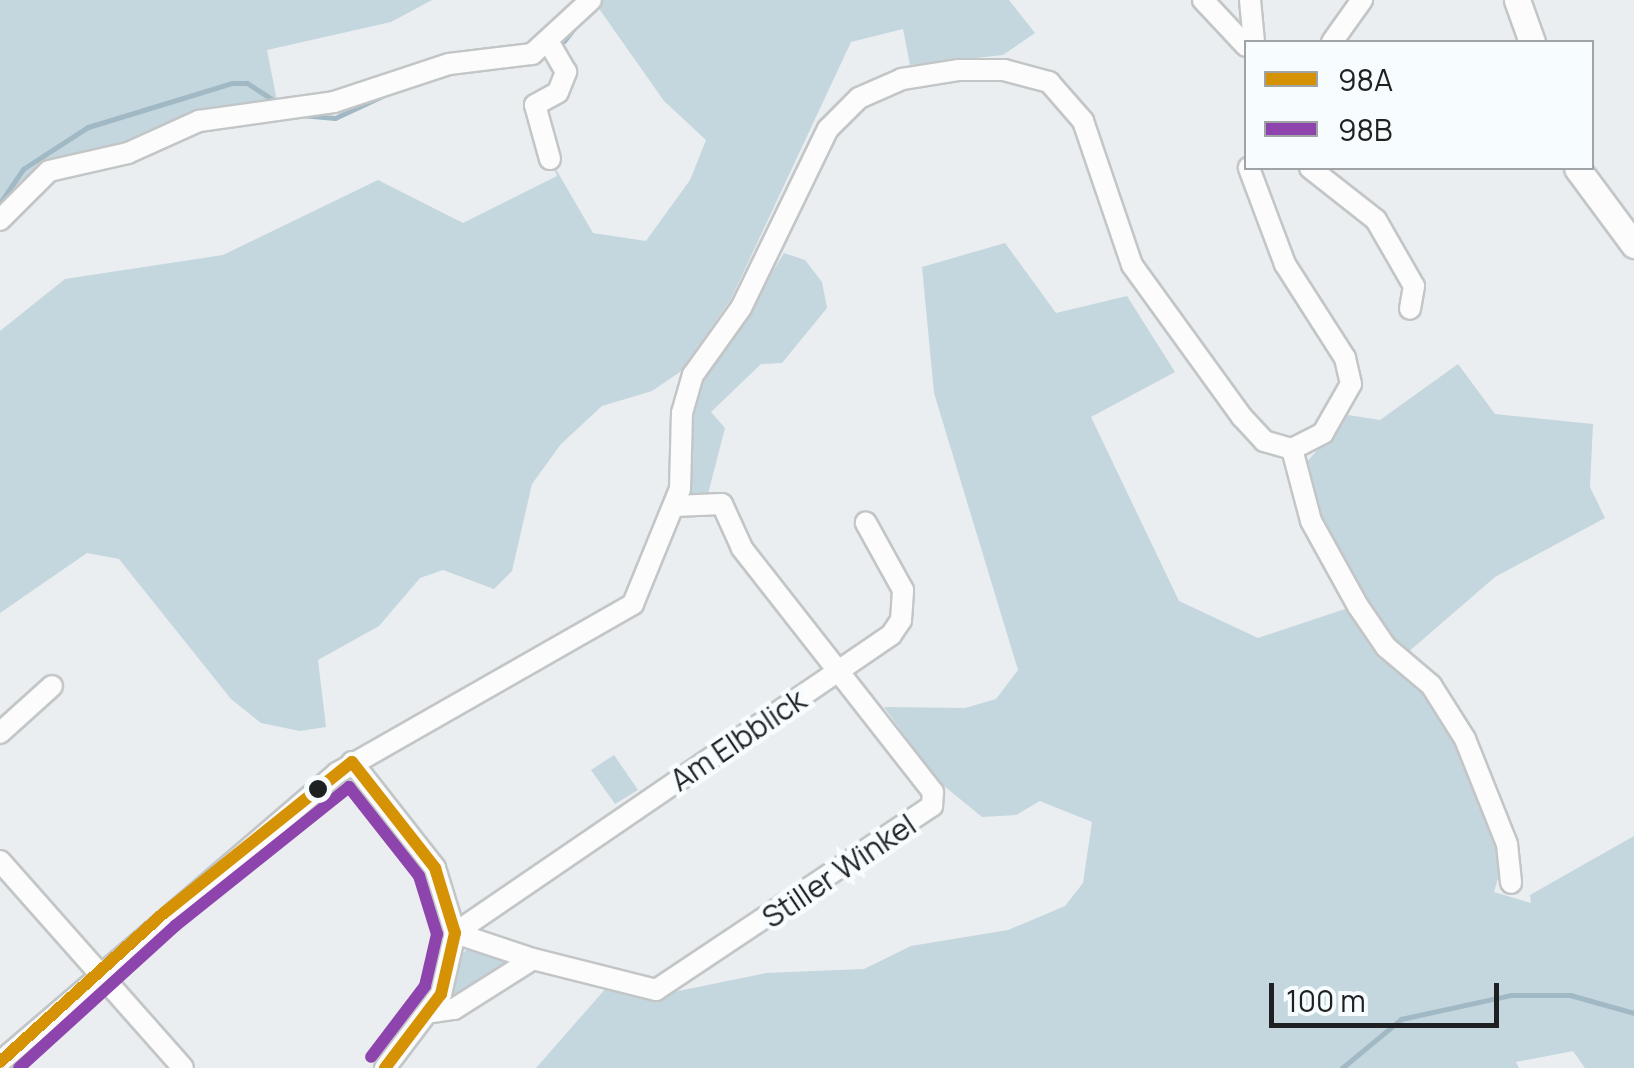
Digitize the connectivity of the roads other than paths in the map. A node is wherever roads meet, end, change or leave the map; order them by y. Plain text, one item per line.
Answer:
1 (591, 0) edge
2 (1203, 0) edge
3 (1250, 0) edge
4 (1362, 0) edge
5 (1517, 0) edge
6 (1254, 40) edge
7 (1333, 40) edge
8 (1531, 40) edge
9 (550, 44) junction
10 (1244, 44) edge
11 (550, 159) dead end
12 (1250, 170) edge
13 (1313, 170) edge
14 (1579, 170) edge
15 (0, 220) edge
16 (1634, 245) edge
17 (1410, 309) dead end
18 (1292, 449) junction
19 (674, 506) junction
20 (866, 524) dead end
21 (822, 652) junction
22 (840, 673) junction
23 (820, 685) junction
24 (52, 686) dead end
25 (0, 734) edge
26 (352, 762) junction
27 (0, 862) edge
28 (1511, 883) dead end
29 (454, 932) junction
30 (533, 959) junction
31 (97, 972) junction
32 (432, 1012) junction
33 (0, 1062) edge
34 (184, 1068) edge
35 (386, 1068) edge

1 - 9 street
2 - 10 street
3 - 6 street
4 - 7 street
5 - 8 main road
9 - 11 street
9 - 15 street
12 - 18 street
13 - 17 street
14 - 16 main road
18 - 19 street
18 - 28 street
19 - 21 street, Am Elbblick
19 - 26 street
20 - 22 street
21 - 22 street, Am Elbblick
21 - 23 street, Am Elbblick
22 - 23 street, Am Elbblick
22 - 30 street, Stiller Winkel
23 - 29 street, Am Elbblick
24 - 25 street
26 - 29 street
26 - 31 street
27 - 31 street
29 - 30 street
29 - 32 street
30 - 32 street
31 - 33 street
31 - 34 street
32 - 35 street

